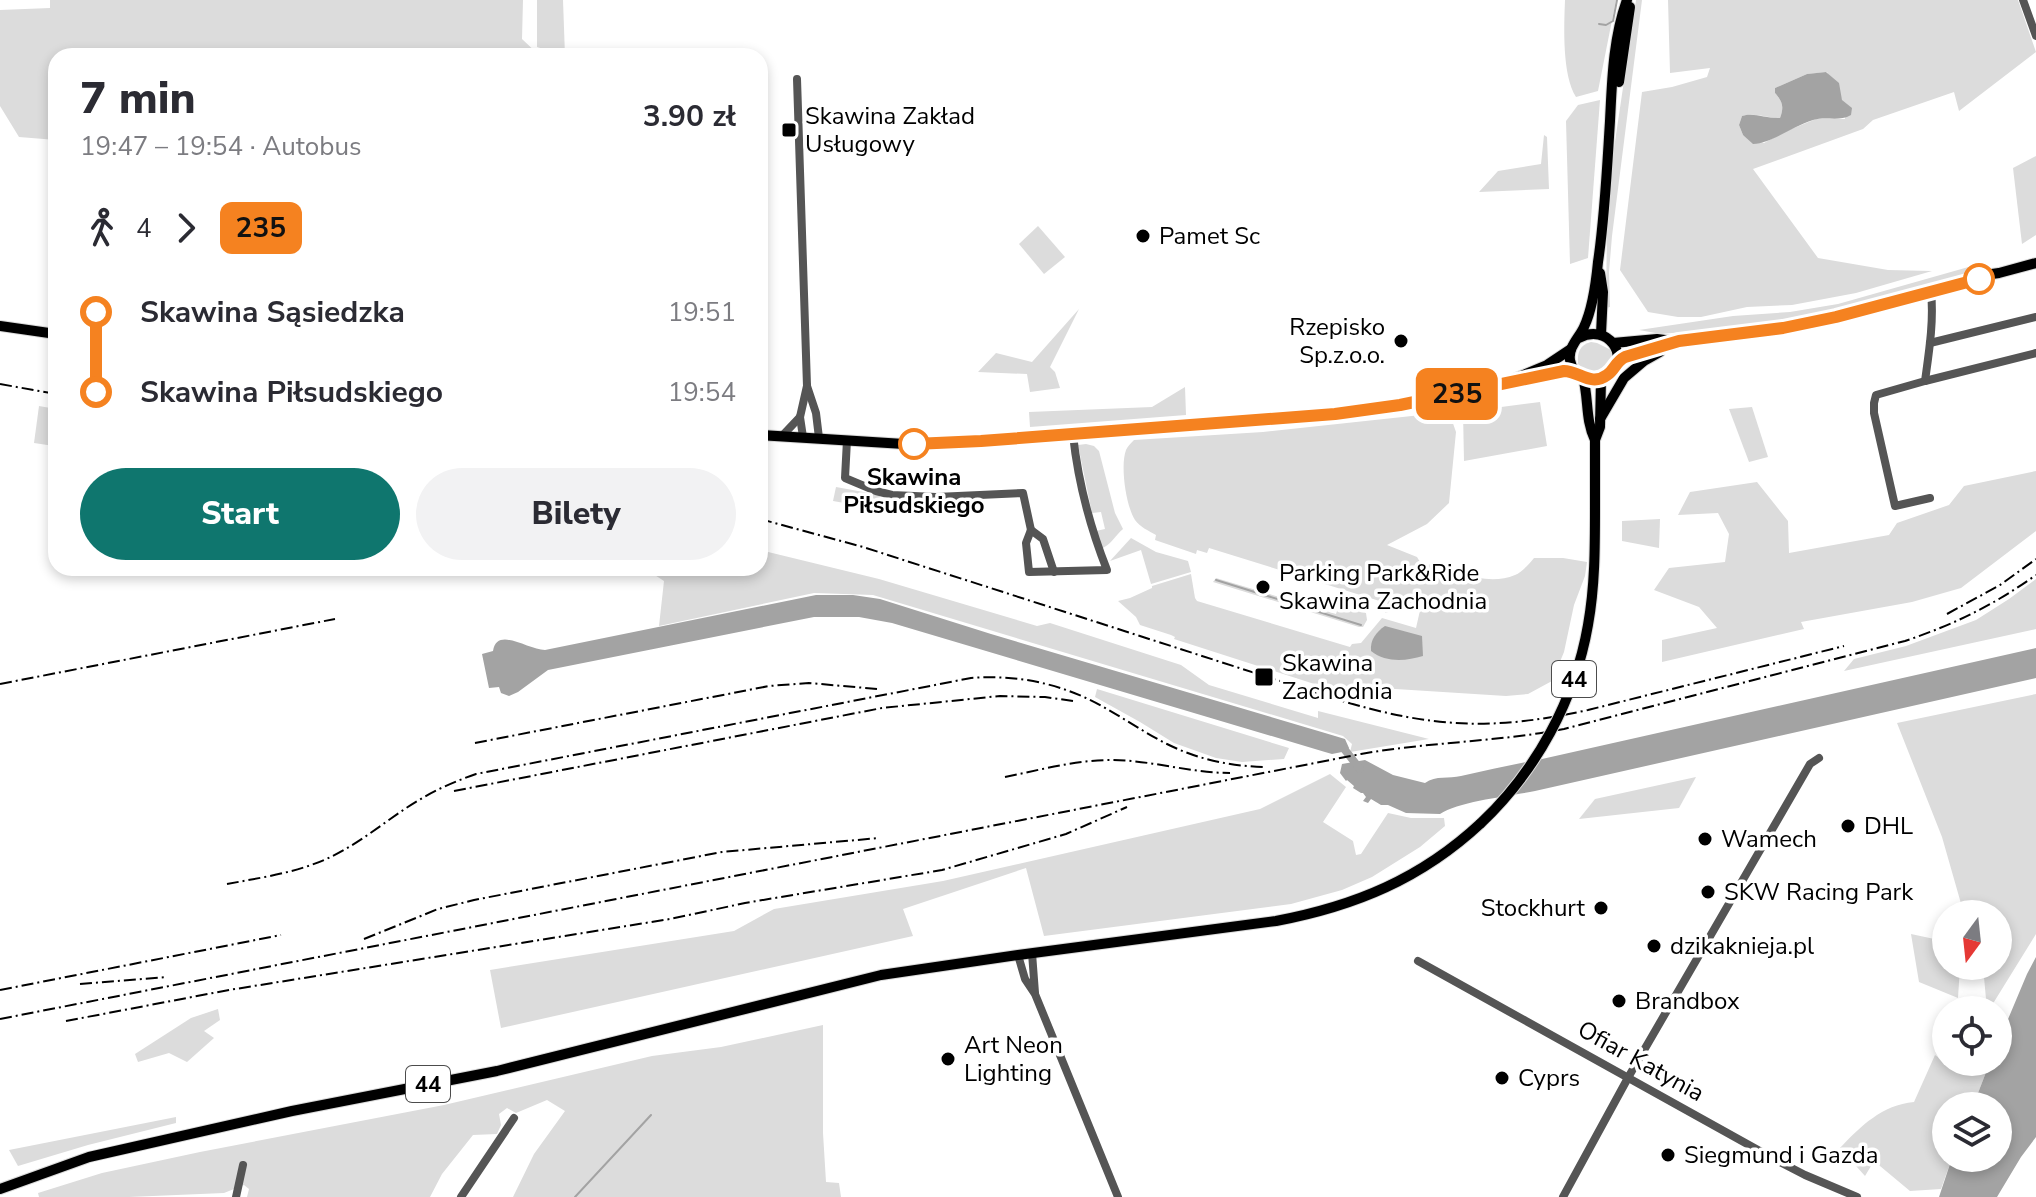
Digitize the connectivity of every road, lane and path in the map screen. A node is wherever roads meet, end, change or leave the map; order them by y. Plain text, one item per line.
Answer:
1 (1629, 0) edge
2 (2023, 0) edge
3 (2036, 36) edge
4 (797, 79) dead end
5 (1599, 261) junction
6 (2036, 263) edge
7 (1931, 292) junction
8 (2036, 317) edge
9 (0, 326) edge
10 (48, 333) edge
11 (1601, 334) junction
12 (1579, 338) junction
13 (1679, 341) junction
14 (1613, 343) junction
15 (1930, 343) junction
16 (1571, 349) junction
17 (2036, 353) edge
18 (1616, 361) junction
19 (1579, 374) junction
20 (1601, 379) junction
21 (1925, 381) junction
22 (1510, 382) junction
23 (807, 386) junction
24 (800, 417) junction
25 (1600, 419) junction
26 (768, 435) edge
27 (1073, 435) junction
28 (782, 436) junction
29 (803, 437) junction
30 (819, 438) junction
31 (847, 440) junction
32 (1595, 440) junction
33 (1930, 498) dead end
34 (1031, 530) junction
35 (1054, 572) junction
36 (1819, 758) dead end
37 (1032, 953) junction
38 (1018, 955) junction
39 (1418, 961) dead end
40 (1035, 994) junction
41 (1629, 1076) junction
42 (514, 1118) dead end
43 (243, 1165) dead end
44 (0, 1189) edge
45 (1838, 1194) edge
46 (236, 1197) edge
47 (461, 1197) edge
48 (1118, 1197) edge
49 (1563, 1197) edge
50 (1857, 1197) edge

1 - 5 main road
2 - 3 street
4 - 23 street
5 - 11 main road
5 - 12 main road
6 - 7 main road, 44
7 - 13 main road, 44
7 - 15 street
8 - 15 street
9 - 10 main road
11 - 12 main road
11 - 14 main road
12 - 16 main road
13 - 14 main road, 44
13 - 18 main road, 44
13 - 25 main road, 44
14 - 18 main road
15 - 21 street
16 - 19 main road, 44
16 - 22 main road
17 - 21 street
18 - 20 main road
19 - 20 main road
19 - 22 main road
19 - 32 main road, 44
20 - 25 main road, 44
21 - 33 street
22 - 27 main road
23 - 24 street
23 - 30 street
24 - 28 street
24 - 29 street
25 - 32 main road, 44
26 - 28 main road
27 - 31 main road
27 - 35 street
28 - 29 main road
29 - 30 main road
30 - 31 main road
31 - 34 street
32 - 37 main road, 44, bridge
34 - 35 street
34 - 35 street
36 - 41 street
37 - 38 main road, 44
37 - 40 street
38 - 40 street
38 - 44 main road, 44
39 - 41 street, Ofiar Katynia
40 - 48 street
41 - 45 street, Ofiar Katynia
41 - 49 street
42 - 47 street
43 - 46 street
45 - 50 street, Ofiar Katynia

